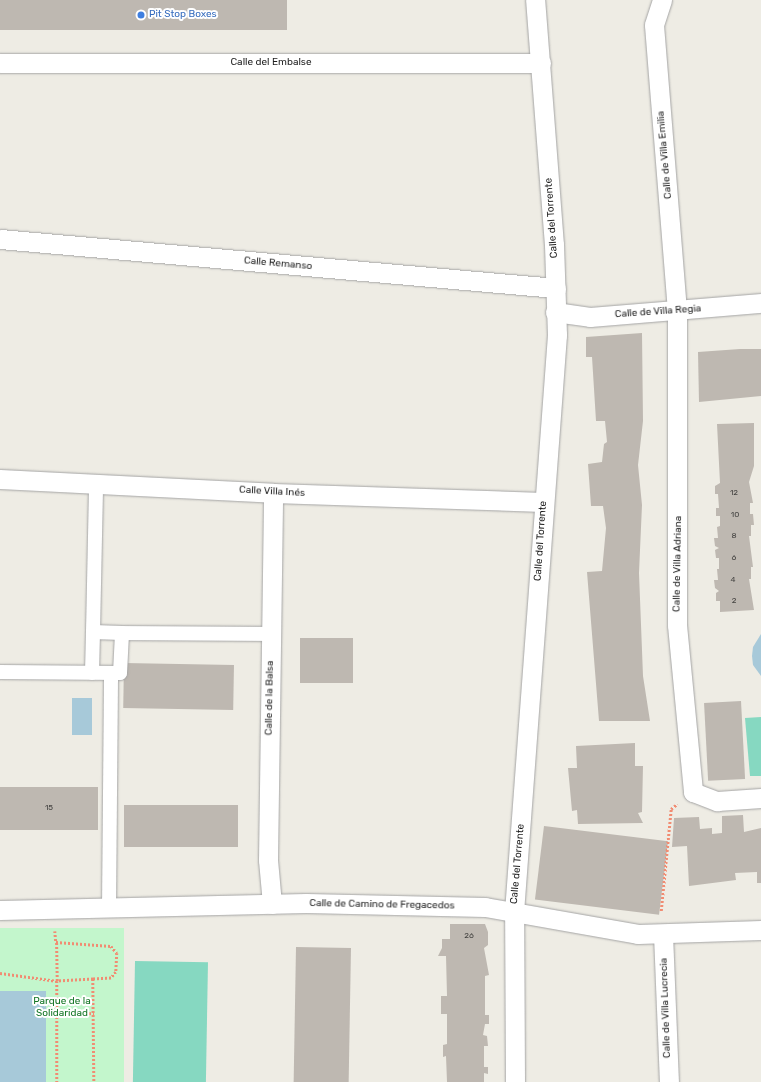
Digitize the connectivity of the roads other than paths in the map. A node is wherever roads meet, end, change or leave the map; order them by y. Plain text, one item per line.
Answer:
1 (535, 0) edge
2 (662, 0) edge
3 (0, 63) edge
4 (541, 63) junction
5 (0, 239) edge
6 (556, 288) junction
7 (761, 303) edge
8 (678, 311) junction
9 (555, 312) junction
10 (0, 479) edge
11 (96, 484) junction
12 (273, 493) junction
13 (543, 502) junction
14 (93, 632) junction
15 (122, 634) junction
16 (271, 634) junction
17 (0, 672) edge
18 (92, 673) junction
19 (110, 673) junction
20 (761, 798) edge
21 (272, 904) junction
22 (109, 908) junction
23 (0, 910) edge
24 (514, 912) junction
25 (761, 930) edge
26 (663, 934) junction
27 (515, 1082) edge
28 (669, 1082) edge

1 - 4 street, Calle del Torrente
2 - 8 street, Calle de Villa Emilia
3 - 4 street, Calle del Embalse
4 - 6 street, Calle del Torrente
5 - 6 street, Calle Remanso
6 - 9 street, Calle del Torrente
7 - 8 street, Calle de Villa Regia
8 - 9 street, Calle de Villa Regia
8 - 20 street, Calle de Villa Adriana
9 - 13 street, Calle del Torrente
10 - 11 street, Calle Villa Inés
11 - 12 street, Calle Villa Inés
11 - 14 street
12 - 13 street, Calle Villa Inés
12 - 16 street, Calle de la Balsa
13 - 24 street, Calle del Torrente
14 - 15 street
14 - 18 street
15 - 16 street
15 - 19 street
16 - 21 street, Calle de la Balsa
17 - 18 street
18 - 19 street
19 - 22 street
21 - 22 street, Calle de Camino de Fregacedos
21 - 24 street, Calle de Camino de Fregacedos
22 - 23 street, Calle de Camino de Fregacedos
24 - 26 street, Calle de Camino de Fregacedos
24 - 27 street, Calle del Torrente
25 - 26 street, Calle de Camino de Fregacedos
26 - 28 street, Calle de Villa Lucrecia

